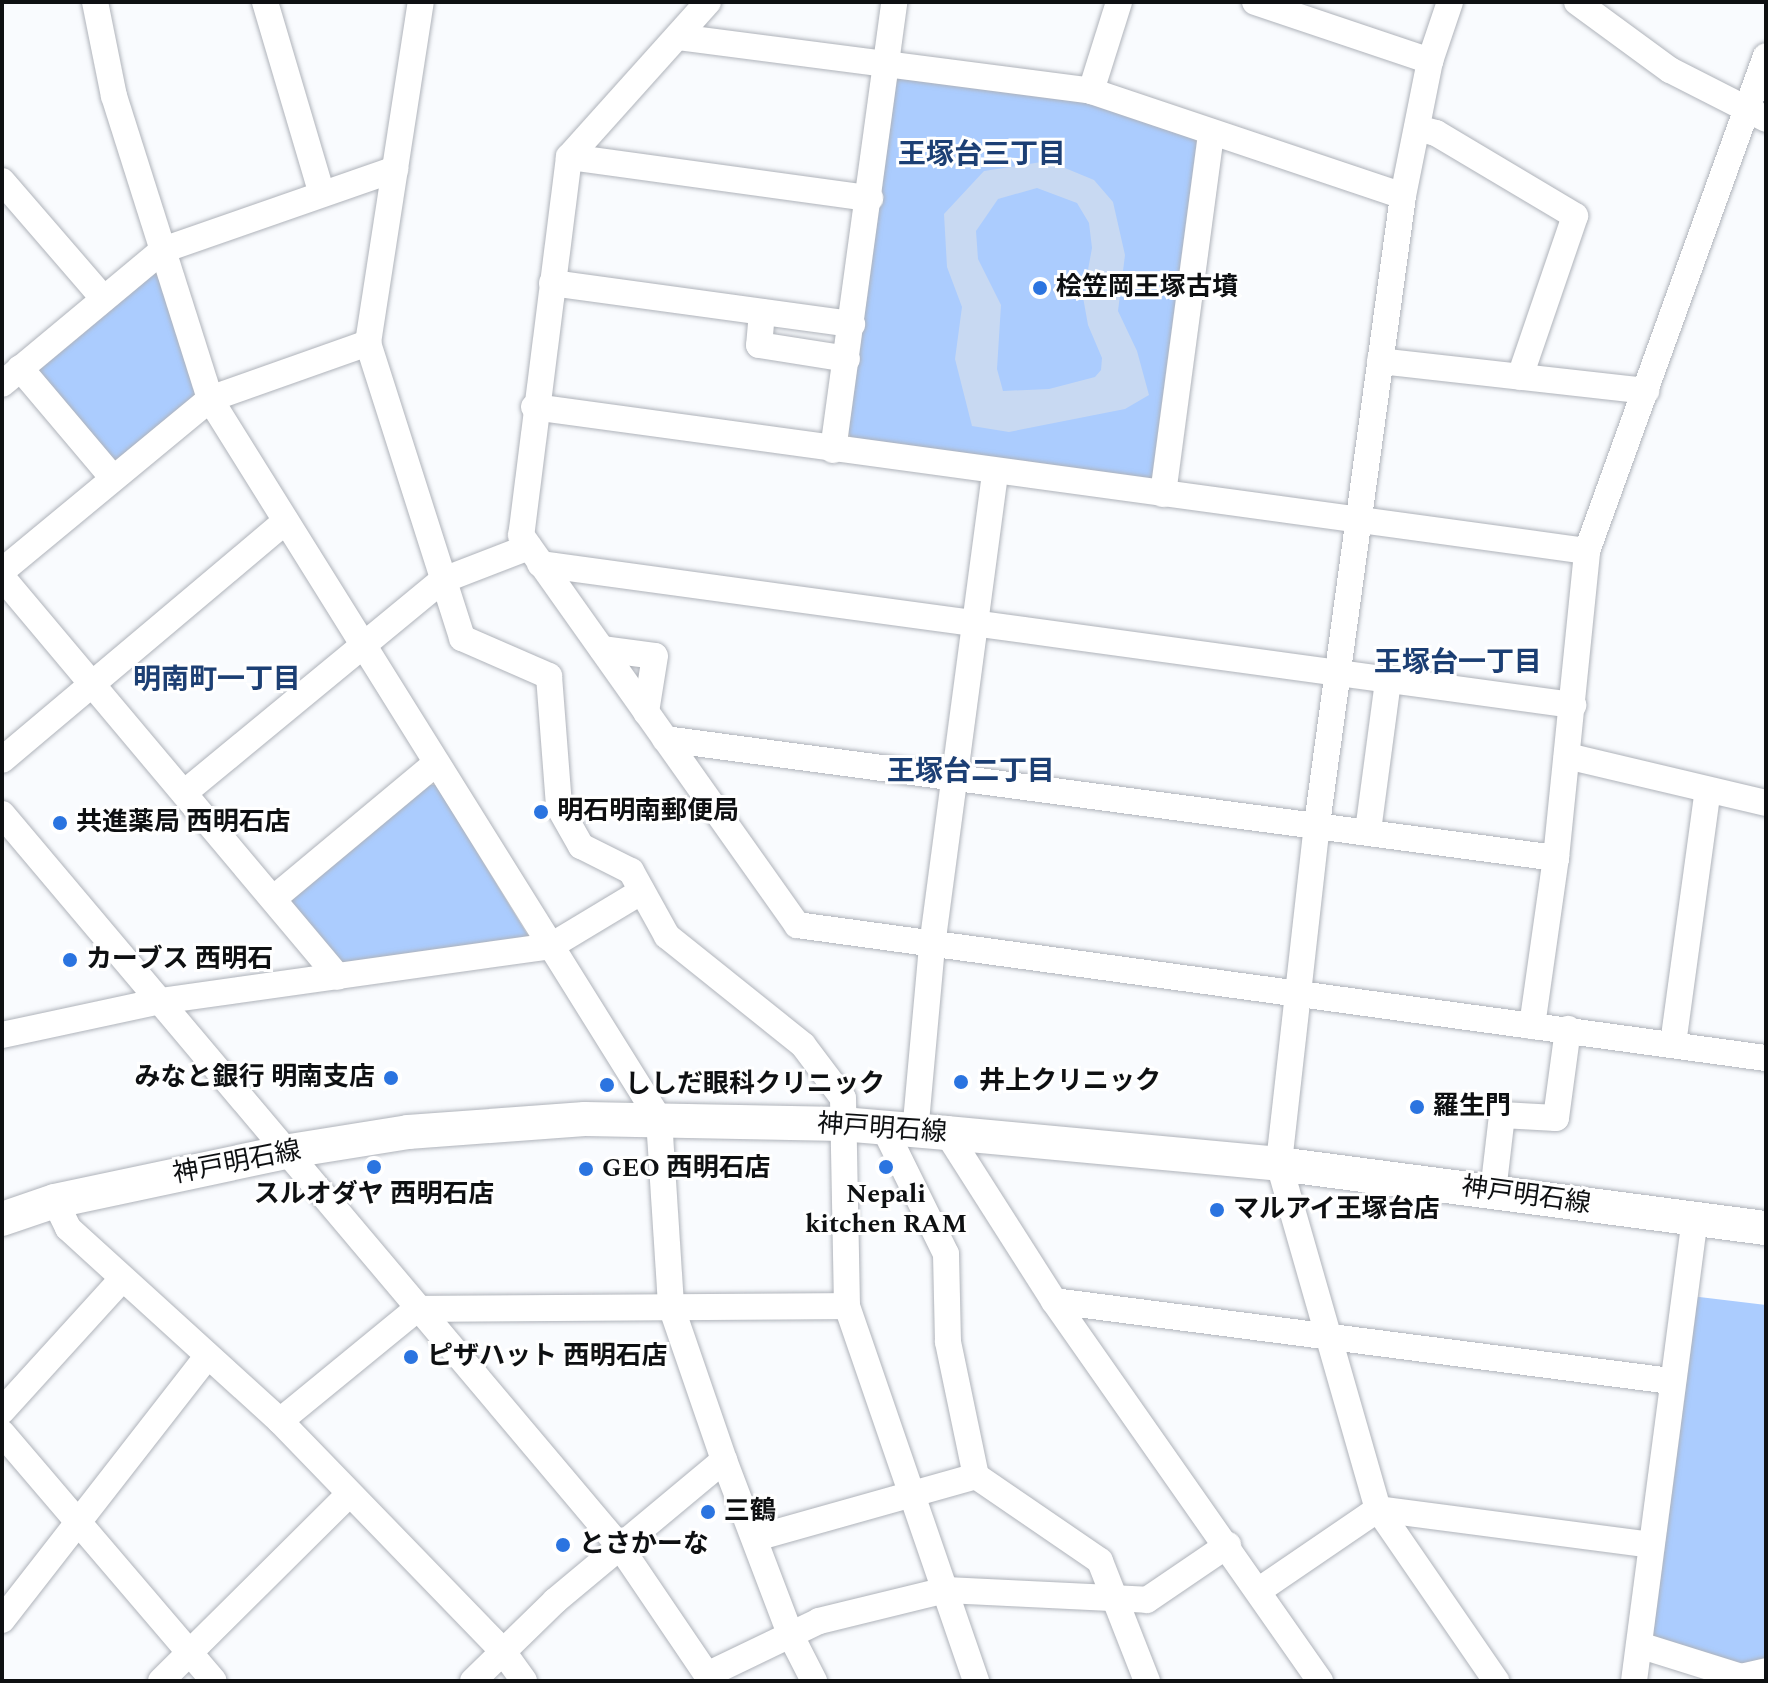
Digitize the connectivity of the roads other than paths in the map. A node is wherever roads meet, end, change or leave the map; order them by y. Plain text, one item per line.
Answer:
1 (95, 2) edge
2 (265, 2) edge
3 (421, 2) edge
4 (708, 2) edge
5 (894, 2) edge
6 (1119, 2) edge
7 (1255, 2) edge
8 (1450, 2) edge
9 (1577, 2) edge
10 (678, 37) junction
11 (1766, 56) edge
12 (1430, 61) junction
13 (885, 66) junction
14 (1091, 91) junction
15 (1757, 116) edge
16 (1417, 128) junction
17 (1211, 133) junction
18 (569, 157) junction
19 (395, 169) junction
20 (3, 184) edge
21 (322, 194) junction
22 (1403, 196) junction
23 (870, 198) junction
24 (163, 250) junction
25 (552, 283) junction
26 (102, 297) junction
27 (762, 312) junction
28 (852, 324) junction
29 (368, 343) junction
30 (847, 359) junction
31 (1380, 361) junction
32 (11, 376) edge
33 (1520, 377) junction
34 (1646, 391) junction
35 (210, 399) junction
36 (534, 407) junction
37 (833, 450) junction
38 (995, 473) junction
39 (113, 478) junction
40 (1163, 494) junction
41 (1359, 520) junction
42 (286, 521) junction
43 (1587, 551) junction
44 (534, 556) junction
45 (2, 574) edge
46 (441, 581) junction
47 (972, 625) junction
48 (362, 641) junction
49 (602, 649) junction
50 (1337, 675) junction
51 (1388, 681) junction
52 (92, 683) junction
53 (1573, 705) junction
54 (646, 712) junction
55 (665, 739) junction
56 (1567, 756) junction
57 (2, 760) edge
58 (436, 763) junction
59 (953, 779) junction
60 (1708, 790) junction
61 (184, 793) junction
62 (1766, 803) edge
63 (2, 814) edge
64 (1317, 824) junction
65 (1368, 831) junction
66 (1556, 858) junction
67 (642, 891) junction
68 (273, 899) junction
69 (551, 946) junction
70 (932, 946) junction
71 (338, 977) junction
72 (1297, 996) junction
73 (160, 1001) junction
74 (1532, 1026) junction
75 (1568, 1029) junction
76 (2, 1035) edge
77 (1673, 1044) junction
78 (1766, 1058) edge
79 (659, 1119) junction
80 (842, 1124) junction
81 (916, 1132) junction
82 (290, 1151) junction
83 (1279, 1164) junction
84 (1493, 1192) junction
85 (55, 1201) junction
86 (2, 1219) edge
87 (1695, 1219) junction
88 (1766, 1228) edge
89 (121, 1280) junction
90 (1054, 1301) junction
91 (671, 1306) junction
92 (847, 1306) junction
93 (417, 1309) junction
94 (1324, 1334) junction
95 (207, 1357) junction
96 (1671, 1381) junction
97 (2, 1411) edge
98 (280, 1421) junction
99 (2, 1433) edge
100 (724, 1460) junction
101 (976, 1476) junction
102 (913, 1494) junction
103 (348, 1495) junction
104 (1378, 1509) junction
105 (79, 1520) junction
106 (756, 1538) junction
107 (1228, 1545) junction
108 (1650, 1545) junction
109 (621, 1548) junction
110 (946, 1590) junction
111 (1258, 1591) junction
112 (1114, 1602) junction
113 (2, 1620) edge
114 (790, 1634) junction
115 (1639, 1645) junction
116 (501, 1649) junction
117 (192, 1650) junction
118 (1766, 1671) edge
119 (710, 1678) edge
120 (161, 1681) edge
121 (214, 1681) edge
122 (473, 1681) edge
123 (524, 1681) edge
124 (814, 1681) edge
125 (976, 1681) edge
126 (1147, 1681) edge
127 (1320, 1681) edge
128 (1496, 1681) edge
129 (1634, 1681) edge

1 - 24 street
2 - 21 street
3 - 19 street
4 - 10 street
5 - 13 street
6 - 14 street
7 - 12 street
8 - 12 street
9 - 15 street
10 - 13 street
10 - 18 street
11 - 15 street
12 - 16 street
13 - 14 street
13 - 23 street
14 - 17 street
15 - 34 street
16 - 22 street
16 - 33 street
17 - 22 street
17 - 40 street
18 - 23 street
18 - 25 street
19 - 21 street
19 - 29 street
20 - 26 street
21 - 24 street
22 - 31 street
23 - 28 street
24 - 26 street
24 - 35 street
25 - 27 street
25 - 36 street
26 - 32 street
27 - 28 street
27 - 30 street
28 - 30 street
29 - 35 street
29 - 46 street
30 - 37 street
31 - 33 street
31 - 41 street
32 - 39 street
33 - 34 street
34 - 43 street
35 - 39 street
35 - 42 street
36 - 37 street
36 - 44 street
37 - 38 street
38 - 40 street
38 - 47 street
39 - 45 street
40 - 41 street
41 - 43 street
41 - 50 street
42 - 48 street
42 - 52 street
43 - 53 street
44 - 46 street
44 - 47 street
44 - 49 street
45 - 52 street
46 - 48 street
46 - 67 street
47 - 50 street
47 - 59 street
48 - 58 street
48 - 61 street
49 - 54 street
49 - 54 street
50 - 51 street
50 - 64 street
51 - 53 street
51 - 65 street
52 - 57 street
52 - 61 street
53 - 56 street
54 - 55 street
55 - 59 street
55 - 70 street
56 - 60 street
56 - 66 street
58 - 68 street
58 - 69 street
59 - 64 street
59 - 70 street
60 - 62 street
60 - 77 street
61 - 68 street
63 - 73 street
64 - 65 street
64 - 72 street
65 - 66 street
66 - 74 street
67 - 69 street
67 - 80 street
68 - 71 street
69 - 71 street
69 - 79 street
70 - 72 street
70 - 81 street
71 - 73 street
72 - 74 street
72 - 83 street
73 - 76 street
73 - 82 street
74 - 75 street
75 - 77 street
75 - 84 street
77 - 78 street
79 - 80 main road, 神戸明石線
79 - 82 main road, 神戸明石線
79 - 91 street
80 - 81 main road, 神戸明石線
80 - 92 street
81 - 83 main road, 神戸明石線
81 - 90 street
81 - 101 street
82 - 85 main road, 神戸明石線
82 - 93 street
83 - 84 main road, 神戸明石線
83 - 94 street
84 - 87 main road, 神戸明石線
85 - 86 main road, 神戸明石線
85 - 89 street
87 - 88 main road, 神戸明石線
87 - 96 street
89 - 95 street
89 - 97 street
90 - 94 street
90 - 107 street
91 - 92 street
91 - 93 street
91 - 100 street
92 - 102 street
93 - 98 street
93 - 109 street
94 - 96 street
94 - 104 street
95 - 98 street
95 - 105 street
96 - 108 street
98 - 103 street
99 - 105 street
100 - 106 street
100 - 109 street
101 - 102 street
101 - 112 street
102 - 106 street
102 - 110 street
103 - 116 street
103 - 117 street
104 - 108 street
104 - 111 street
104 - 128 street
105 - 113 street
105 - 117 street
106 - 114 street
107 - 111 street
107 - 112 street
108 - 115 street
109 - 116 street
109 - 119 street
110 - 112 street
110 - 114 street
110 - 125 street
111 - 127 street
112 - 126 street
114 - 119 street
114 - 124 street
115 - 118 street
115 - 129 street
116 - 122 street
116 - 123 street
117 - 120 street
117 - 121 street

